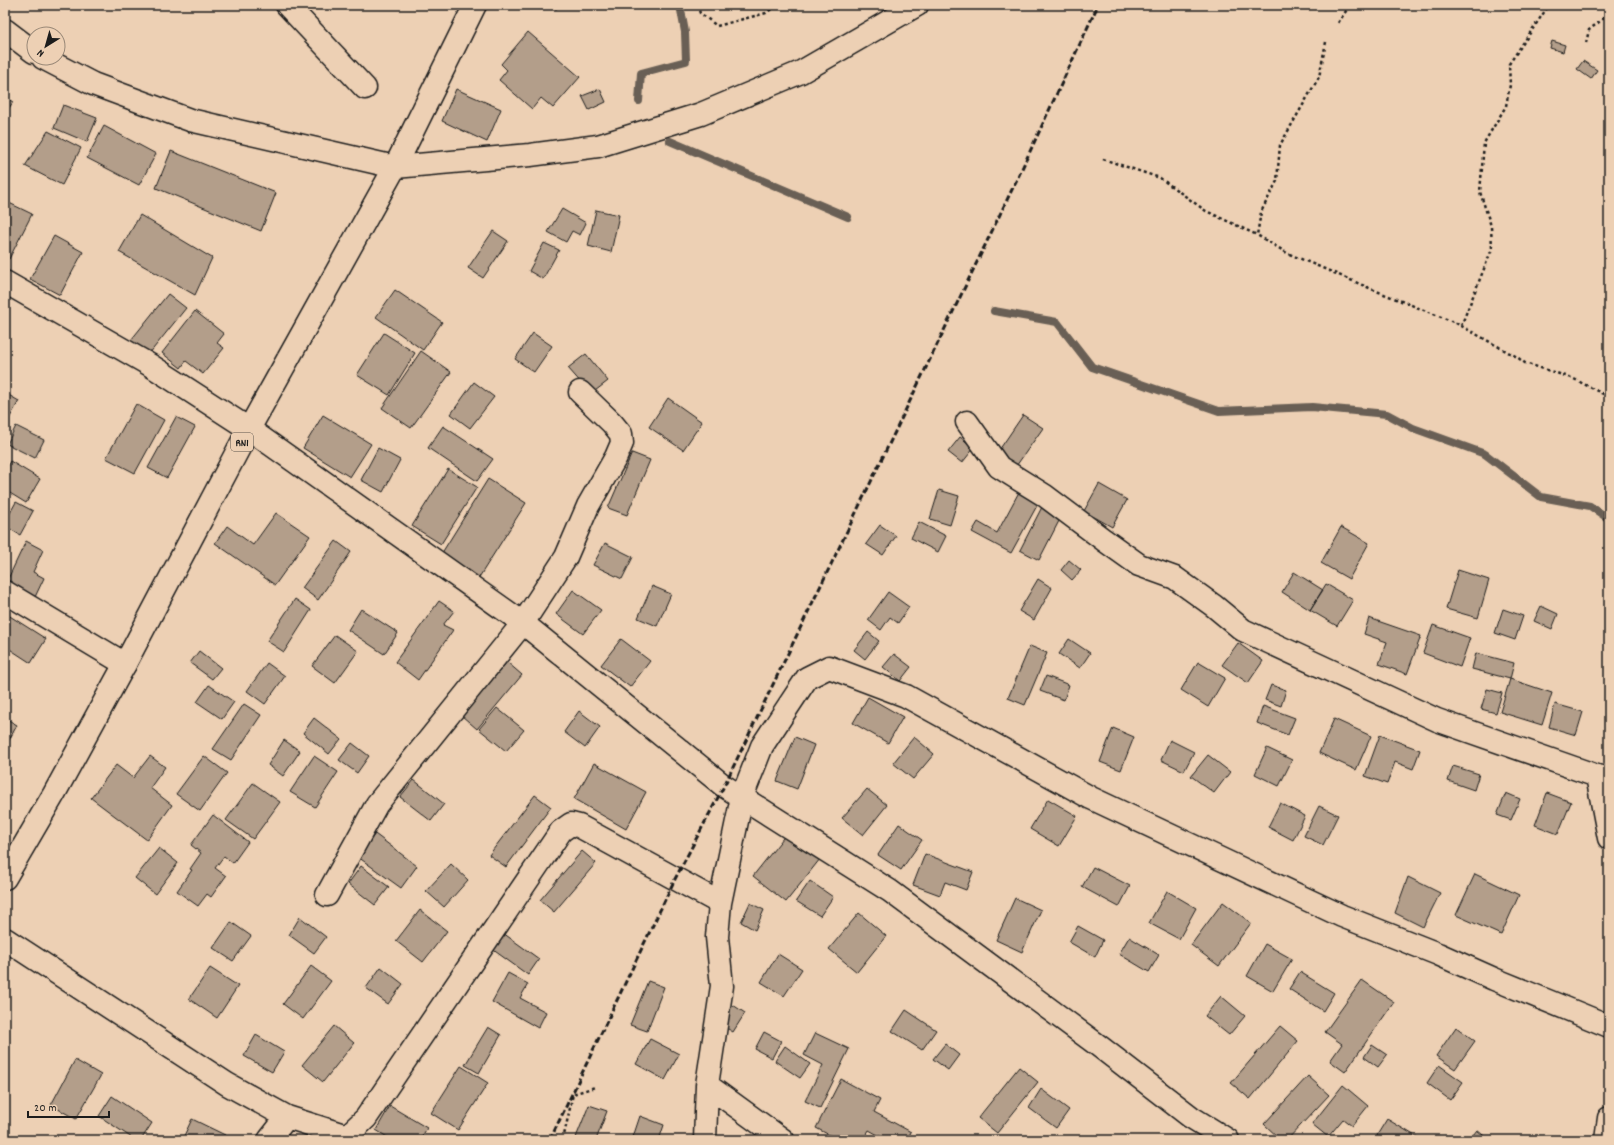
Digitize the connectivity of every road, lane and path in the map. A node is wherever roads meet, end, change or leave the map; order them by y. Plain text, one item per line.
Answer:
1 (287, 5) edge
2 (475, 5) edge
3 (537, 5) edge
4 (558, 5) edge
5 (697, 5) edge
6 (777, 5) edge
7 (917, 5) edge
8 (1350, 5) edge
9 (1549, 5) edge
10 (1609, 14) edge
11 (1338, 23) dead end
12 (5, 30) edge
13 (1326, 42) dead end
14 (1586, 43) dead end
15 (26, 46) edge
16 (58, 66) edge
17 (365, 88) dead end
18 (1103, 159) dead end
19 (395, 167) junction
20 (1261, 237) junction
21 (5, 282) edge
22 (1461, 326) junction
23 (580, 392) dead end
24 (1609, 397) edge
25 (966, 422) dead end
26 (249, 429) junction
27 (5, 592) edge
28 (523, 623) junction
29 (125, 664) junction
30 (1603, 777) edge
31 (742, 797) junction
32 (1609, 838) edge
33 (5, 878) edge
34 (327, 894) dead end
35 (720, 903) junction
36 (5, 939) edge
37 (1609, 1026) edge
38 (707, 1085) junction
39 (595, 1087) dead end
40 (287, 1117) junction
41 (1609, 1118) edge
42 (346, 1138) edge
43 (269, 1140) edge
44 (563, 1140) edge
45 (706, 1140) edge
46 (783, 1140) edge
47 (1228, 1140) edge
48 (1606, 1140) edge

1 - 17 main road
2 - 19 main road, RN1
3 - 4 path
5 - 6 path
7 - 19 main road
8 - 11 path
9 - 22 path
10 - 14 path
12 - 15 main road
13 - 20 path
16 - 19 main road
18 - 20 path
19 - 26 main road, RN1
20 - 22 path
21 - 26 main road
22 - 24 path
23 - 28 main road
25 - 30 main road
26 - 28 main road
26 - 29 main road, RN1
27 - 29 main road
28 - 31 main road
28 - 34 main road
29 - 33 main road, RN1
30 - 32 main road
31 - 35 main road
31 - 37 main road
31 - 47 main road
35 - 38 main road
35 - 42 main road
36 - 40 main road
38 - 45 main road
38 - 46 main road
39 - 44 path
40 - 42 main road
40 - 43 main road
41 - 48 main road

